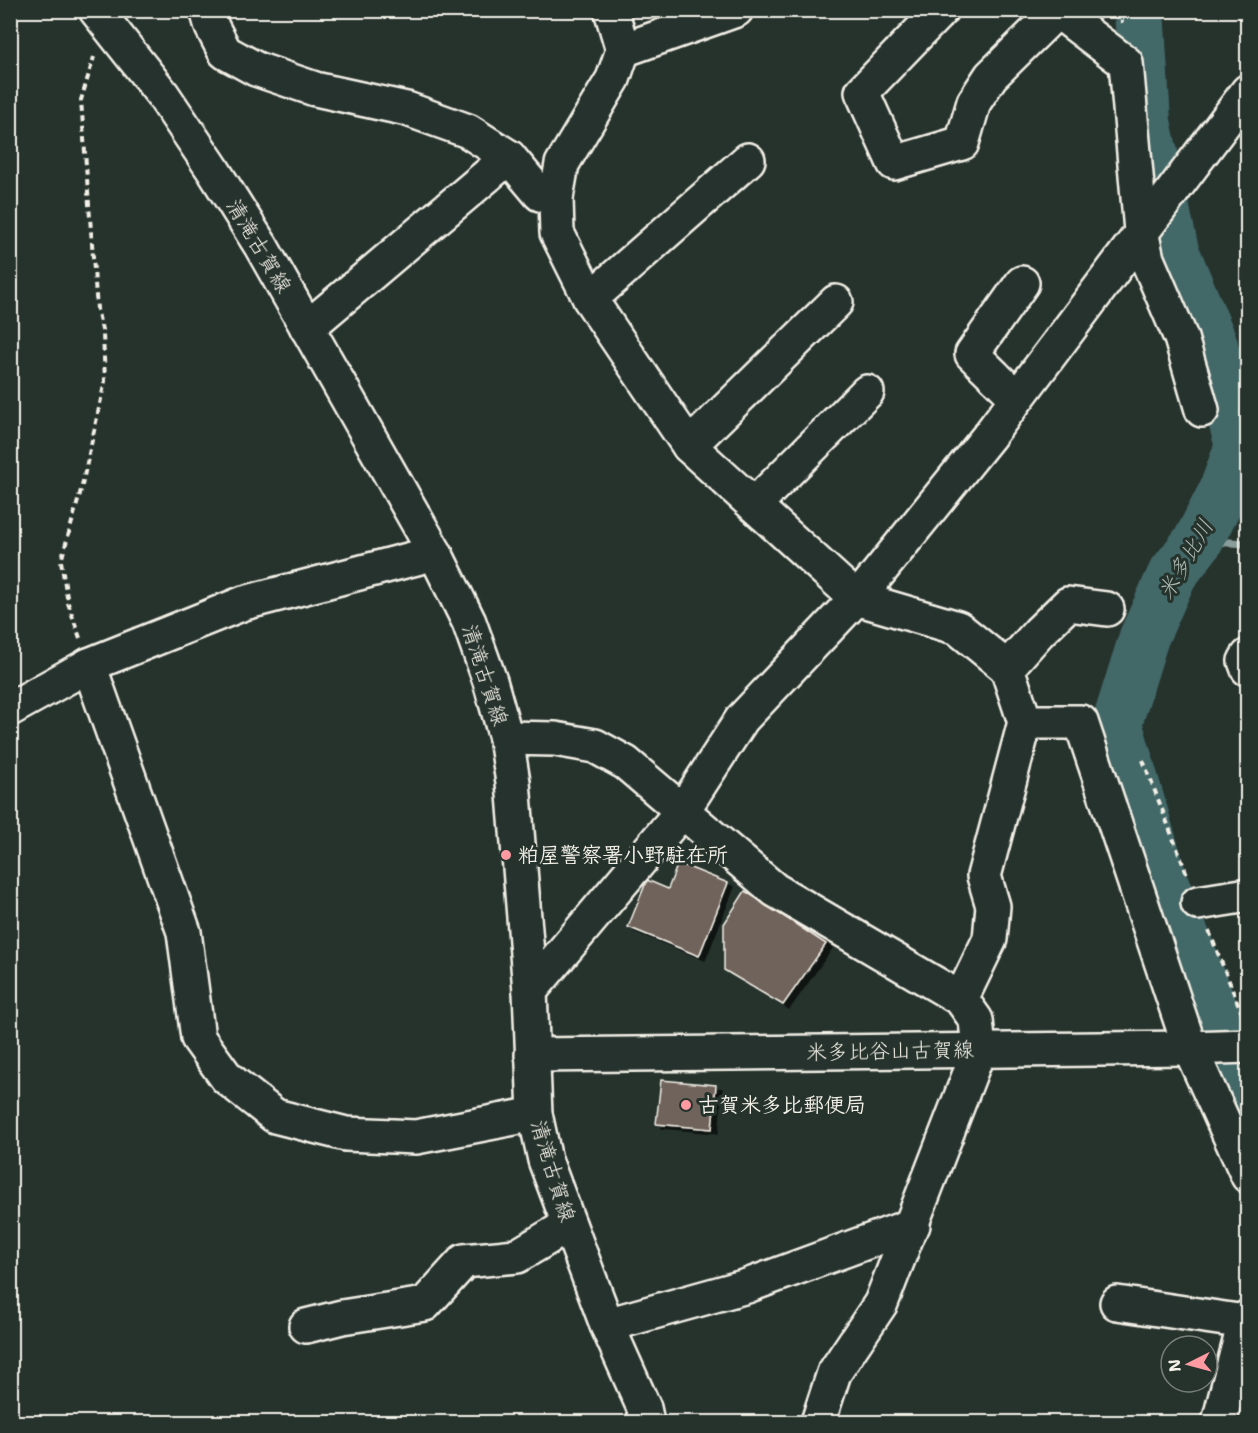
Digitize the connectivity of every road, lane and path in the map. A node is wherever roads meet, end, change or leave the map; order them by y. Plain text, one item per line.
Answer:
1 (207, 10) edge
2 (611, 10) edge
3 (736, 10) edge
4 (941, 10) edge
5 (1056, 11) edge
6 (105, 21) edge
7 (623, 50) junction
8 (1248, 91) edge
9 (509, 157) junction
10 (748, 160) dead end
11 (556, 198) junction
12 (1141, 231) junction
13 (1022, 283) dead end
14 (590, 299) junction
15 (836, 302) dead end
16 (307, 328) junction
17 (867, 392) dead end
18 (1017, 398) junction
19 (1202, 410) dead end
20 (689, 446) junction
21 (754, 506) junction
22 (435, 553) junction
23 (856, 598) junction
24 (1107, 609) dead end
25 (1248, 656) edge
26 (89, 664) junction
27 (1007, 668) junction
28 (1248, 669) edge
29 (10, 709) edge
30 (1024, 722) junction
31 (506, 738) junction
32 (683, 810) junction
33 (1248, 895) edge
34 (1198, 903) dead end
35 (530, 991) junction
36 (961, 999) junction
37 (1248, 1046) edge
38 (1196, 1048) junction
39 (979, 1050) junction
40 (532, 1055) junction
41 (535, 1114) junction
42 (1248, 1176) edge
43 (569, 1225) junction
44 (913, 1225) junction
45 (1117, 1303) dead end
46 (1246, 1319) edge
47 (607, 1325) junction
48 (306, 1326) dead end
49 (647, 1422) edge
50 (818, 1422) edge
51 (1219, 1422) edge

1 - 9 street
2 - 7 street
3 - 7 street
4 - 5 street
5 - 12 street
6 - 16 street, 清滝古賀線
6 - 26 path
7 - 11 street
8 - 12 street
9 - 11 street
9 - 16 street
10 - 14 street
11 - 14 street
12 - 18 street
12 - 19 street
13 - 18 street
14 - 20 street
15 - 20 street
16 - 22 street, 清滝古賀線
17 - 21 street
18 - 23 street
20 - 21 street
21 - 23 street
22 - 26 street
22 - 31 street, 清滝古賀線
23 - 27 street
23 - 32 street
24 - 27 street
25 - 28 street
26 - 29 street
26 - 41 street
27 - 30 street
30 - 36 street
30 - 38 street
31 - 32 street
31 - 35 street, 清滝古賀線
32 - 35 street
32 - 36 street
33 - 34 street
35 - 40 street, 清滝古賀線
36 - 39 street
37 - 38 street, 米多比谷山古賀線
38 - 39 street, 米多比谷山古賀線
38 - 42 street
39 - 40 street, 米多比谷山古賀線
39 - 44 street
40 - 41 street, 清滝古賀線
41 - 43 street, 清滝古賀線
43 - 47 street, 清滝古賀線
43 - 48 street
44 - 47 street
44 - 50 street
45 - 46 street
46 - 51 street
47 - 49 street, 清滝古賀線

